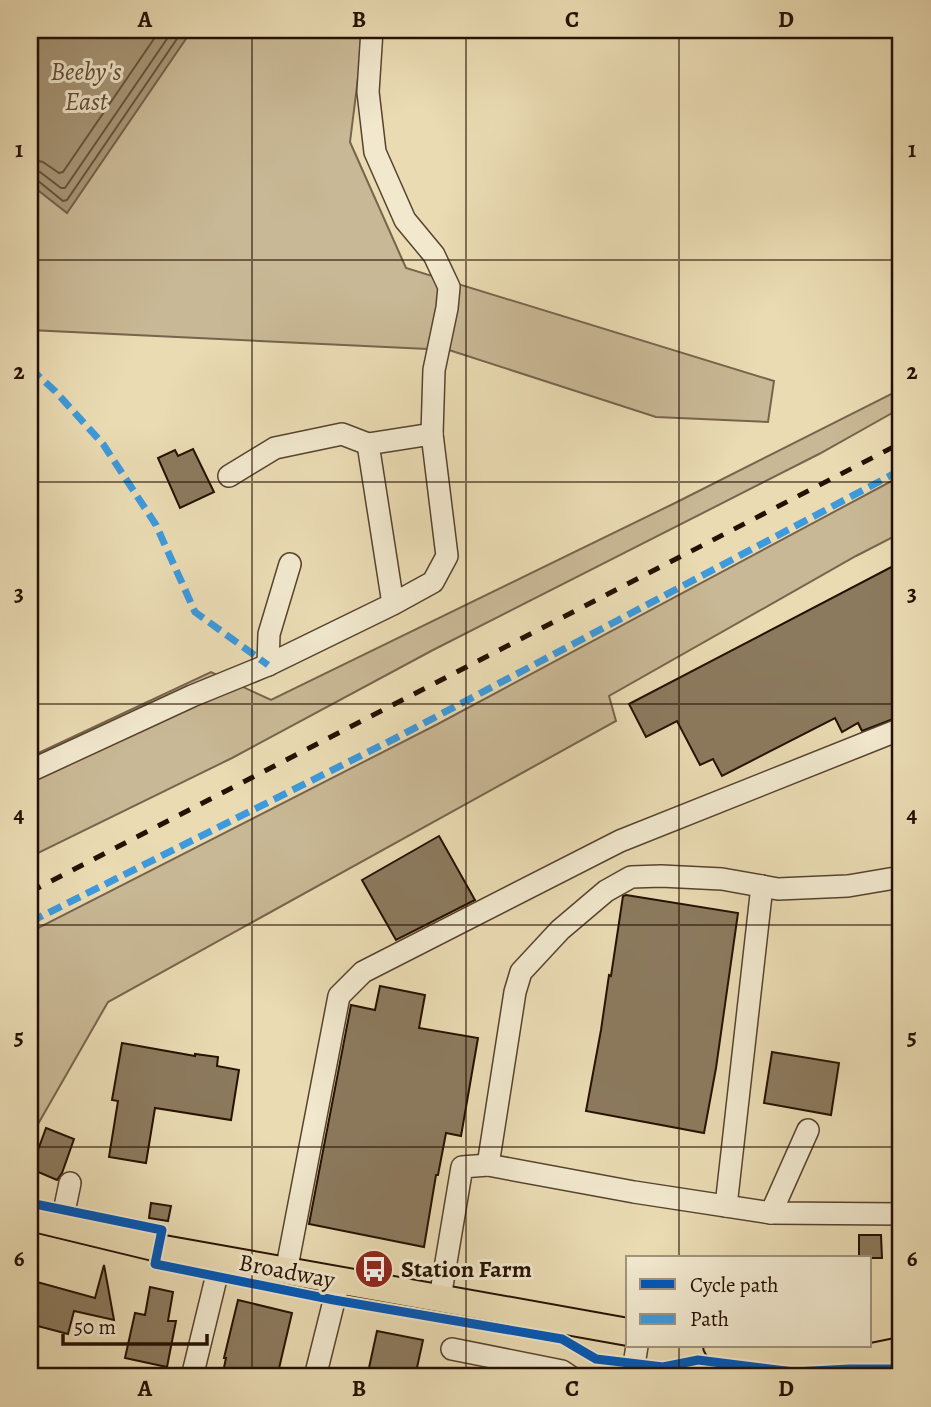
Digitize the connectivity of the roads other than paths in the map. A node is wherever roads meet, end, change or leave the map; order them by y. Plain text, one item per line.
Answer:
1 (372, 30) edge
2 (432, 434) junction
3 (368, 444) junction
4 (229, 476) dead end
5 (290, 564) dead end
6 (393, 604) junction
7 (268, 665) junction
8 (901, 729) edge
9 (30, 772) edge
10 (901, 877) edge
11 (762, 886) junction
12 (808, 1130) dead end
13 (488, 1165) junction
14 (70, 1183) dead end
15 (726, 1206) junction
16 (771, 1213) junction
17 (901, 1213) edge
18 (30, 1217) edge
19 (61, 1226) junction
20 (221, 1258) junction
21 (286, 1272) junction
22 (339, 1281) junction
23 (440, 1298) junction
24 (626, 1332) edge
25 (637, 1348) edge
26 (732, 1348) edge
27 (452, 1349) dead end
28 (901, 1351) edge
29 (192, 1377) edge
30 (315, 1377) edge
31 (571, 1377) edge
32 (632, 1377) edge

1 - 2 street
2 - 3 street
2 - 6 street
3 - 4 street
3 - 6 street
5 - 7 street
6 - 7 street
7 - 9 street
8 - 21 street
10 - 11 street
11 - 13 street
11 - 15 street
12 - 16 street
13 - 15 street
13 - 23 street
14 - 19 street
15 - 16 street
16 - 17 street
18 - 19 main road, Broadway
19 - 20 main road, Broadway
20 - 21 main road, Broadway
20 - 29 street
21 - 22 main road, Broadway
22 - 23 main road, Broadway
22 - 30 street
23 - 24 main road, Broadway
25 - 32 street
26 - 28 main road
27 - 31 street

